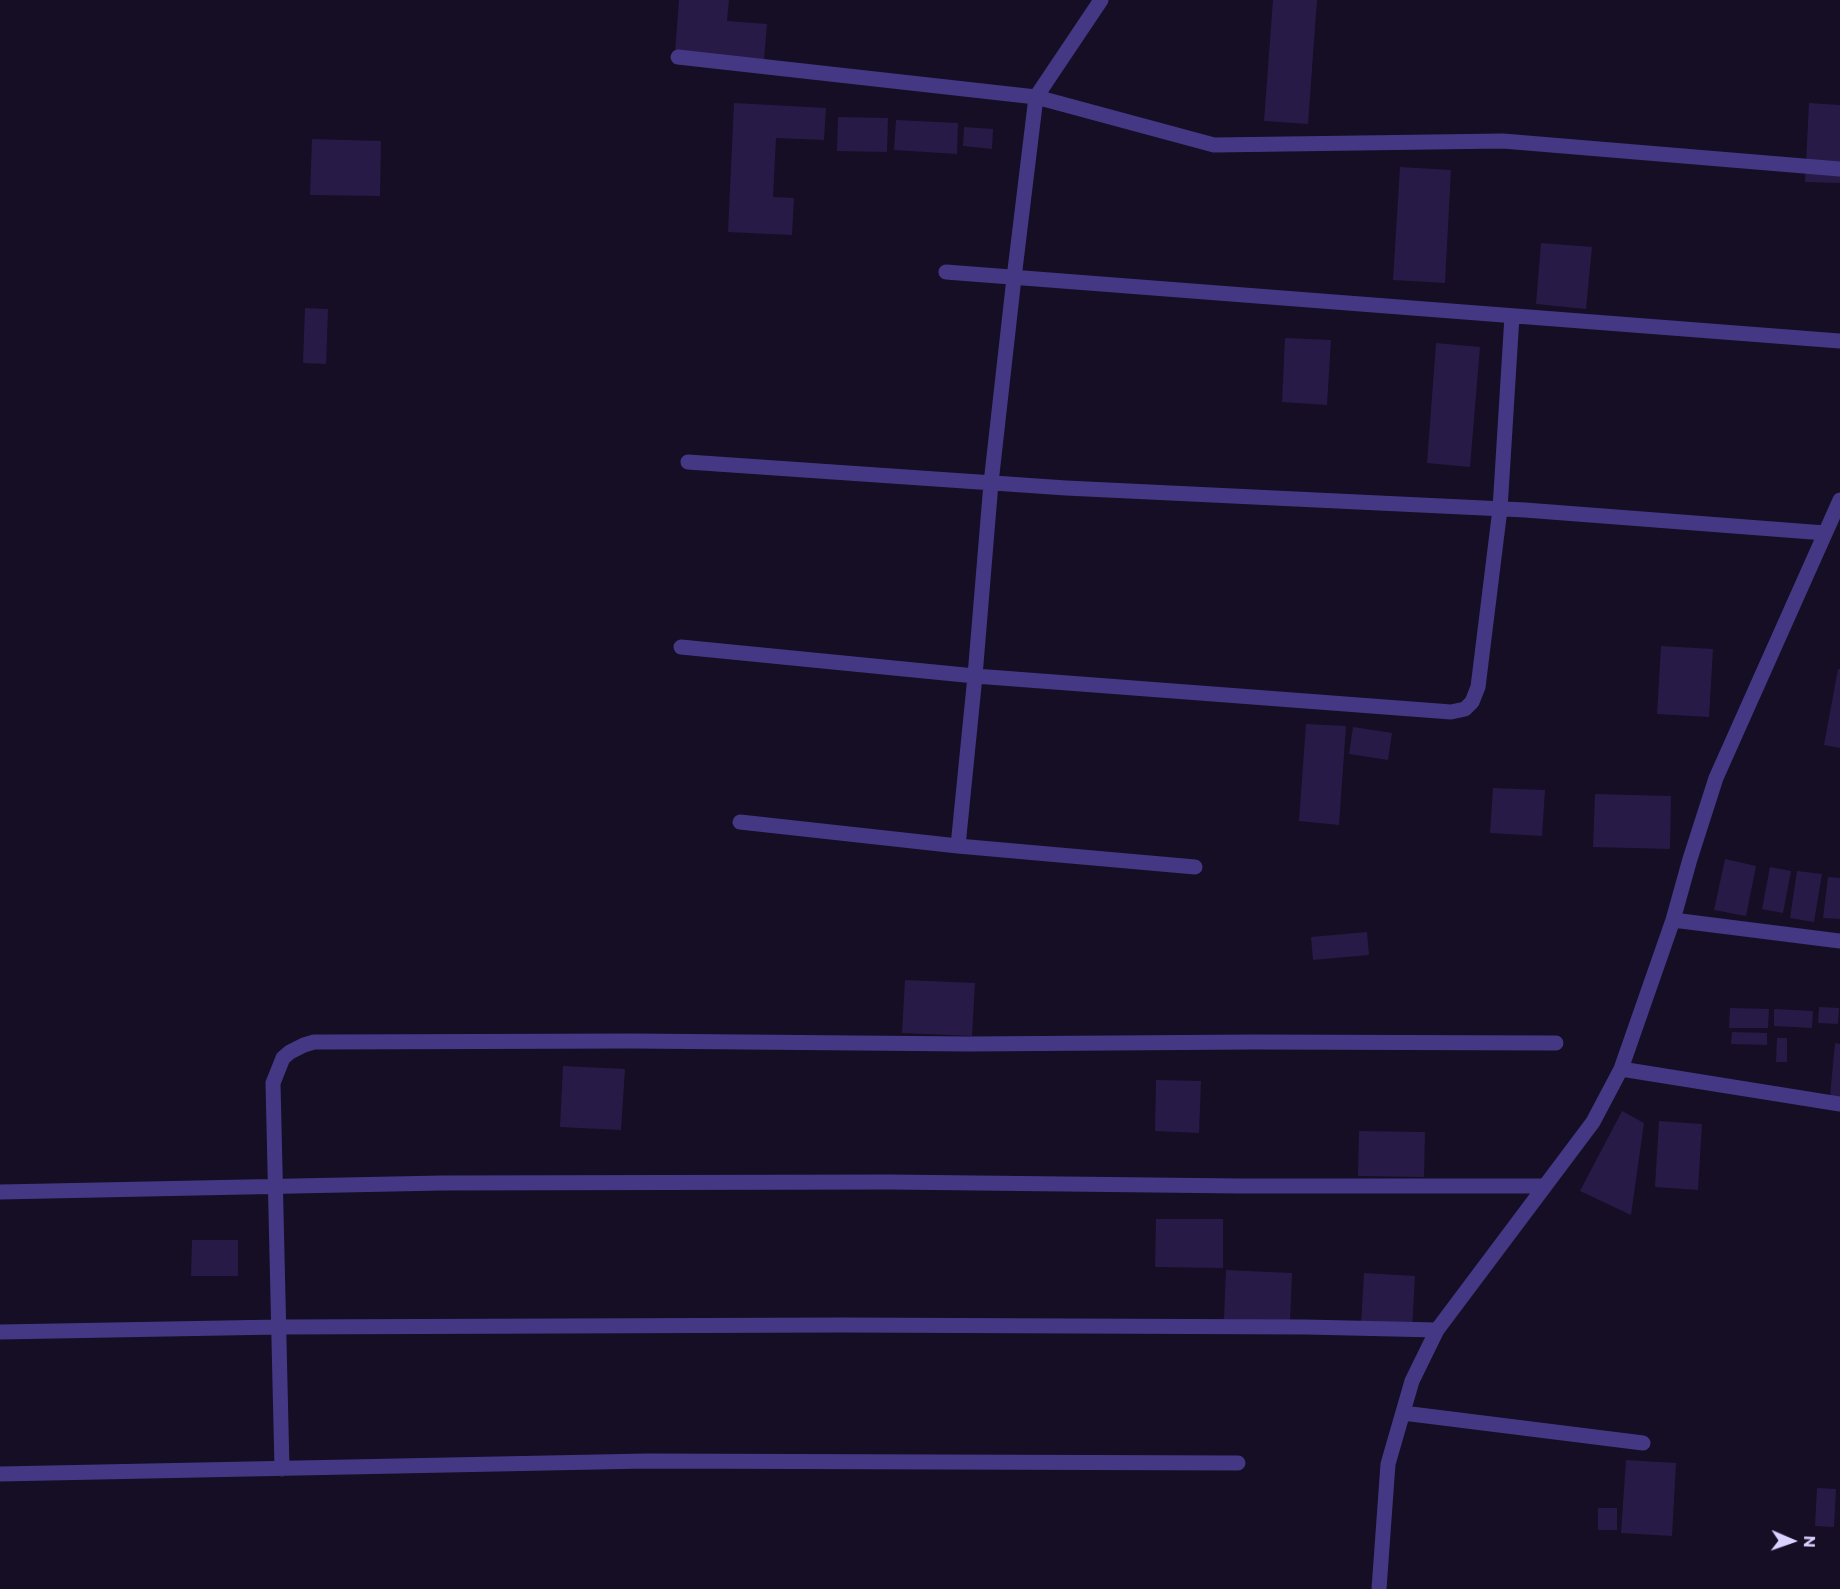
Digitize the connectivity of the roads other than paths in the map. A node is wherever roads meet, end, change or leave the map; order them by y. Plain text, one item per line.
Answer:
1 (1101, 0) edge
2 (678, 57) dead end
3 (1036, 97) junction
4 (1840, 170) edge
5 (946, 272) dead end
6 (1014, 278) junction
7 (1512, 316) junction
8 (1840, 341) edge
9 (688, 462) dead end
10 (991, 483) junction
11 (1840, 500) edge
12 (1500, 509) junction
13 (1825, 533) junction
14 (681, 648) dead end
15 (975, 676) junction
16 (740, 822) dead end
17 (958, 846) junction
18 (1195, 867) dead end
19 (1673, 920) junction
20 (1840, 941) edge
21 (1556, 1043) dead end
22 (1621, 1069) junction
23 (1840, 1104) edge
24 (276, 1186) junction
25 (1544, 1186) junction
26 (0, 1192) edge
27 (279, 1327) junction
28 (1437, 1330) junction
29 (0, 1332) edge
30 (1403, 1413) junction
31 (1643, 1443) dead end
32 (1238, 1463) dead end
33 (282, 1469) junction
34 (0, 1474) edge
35 (1379, 1589) edge

1 - 3 street
2 - 3 street
3 - 4 street
3 - 6 street
5 - 6 street
6 - 7 street
6 - 10 street
7 - 8 street
7 - 12 street
9 - 10 street
10 - 12 street
10 - 15 street
11 - 13 street
12 - 13 street
12 - 15 street
13 - 19 street
14 - 15 street
15 - 17 street
16 - 17 street
17 - 18 street
19 - 20 street
19 - 22 street
21 - 24 street
22 - 23 street
22 - 25 street
24 - 25 street
24 - 26 street
24 - 27 street
25 - 28 street
27 - 28 street
27 - 29 street
27 - 33 street
28 - 30 street
30 - 31 street
30 - 35 street
32 - 33 street
33 - 34 street

